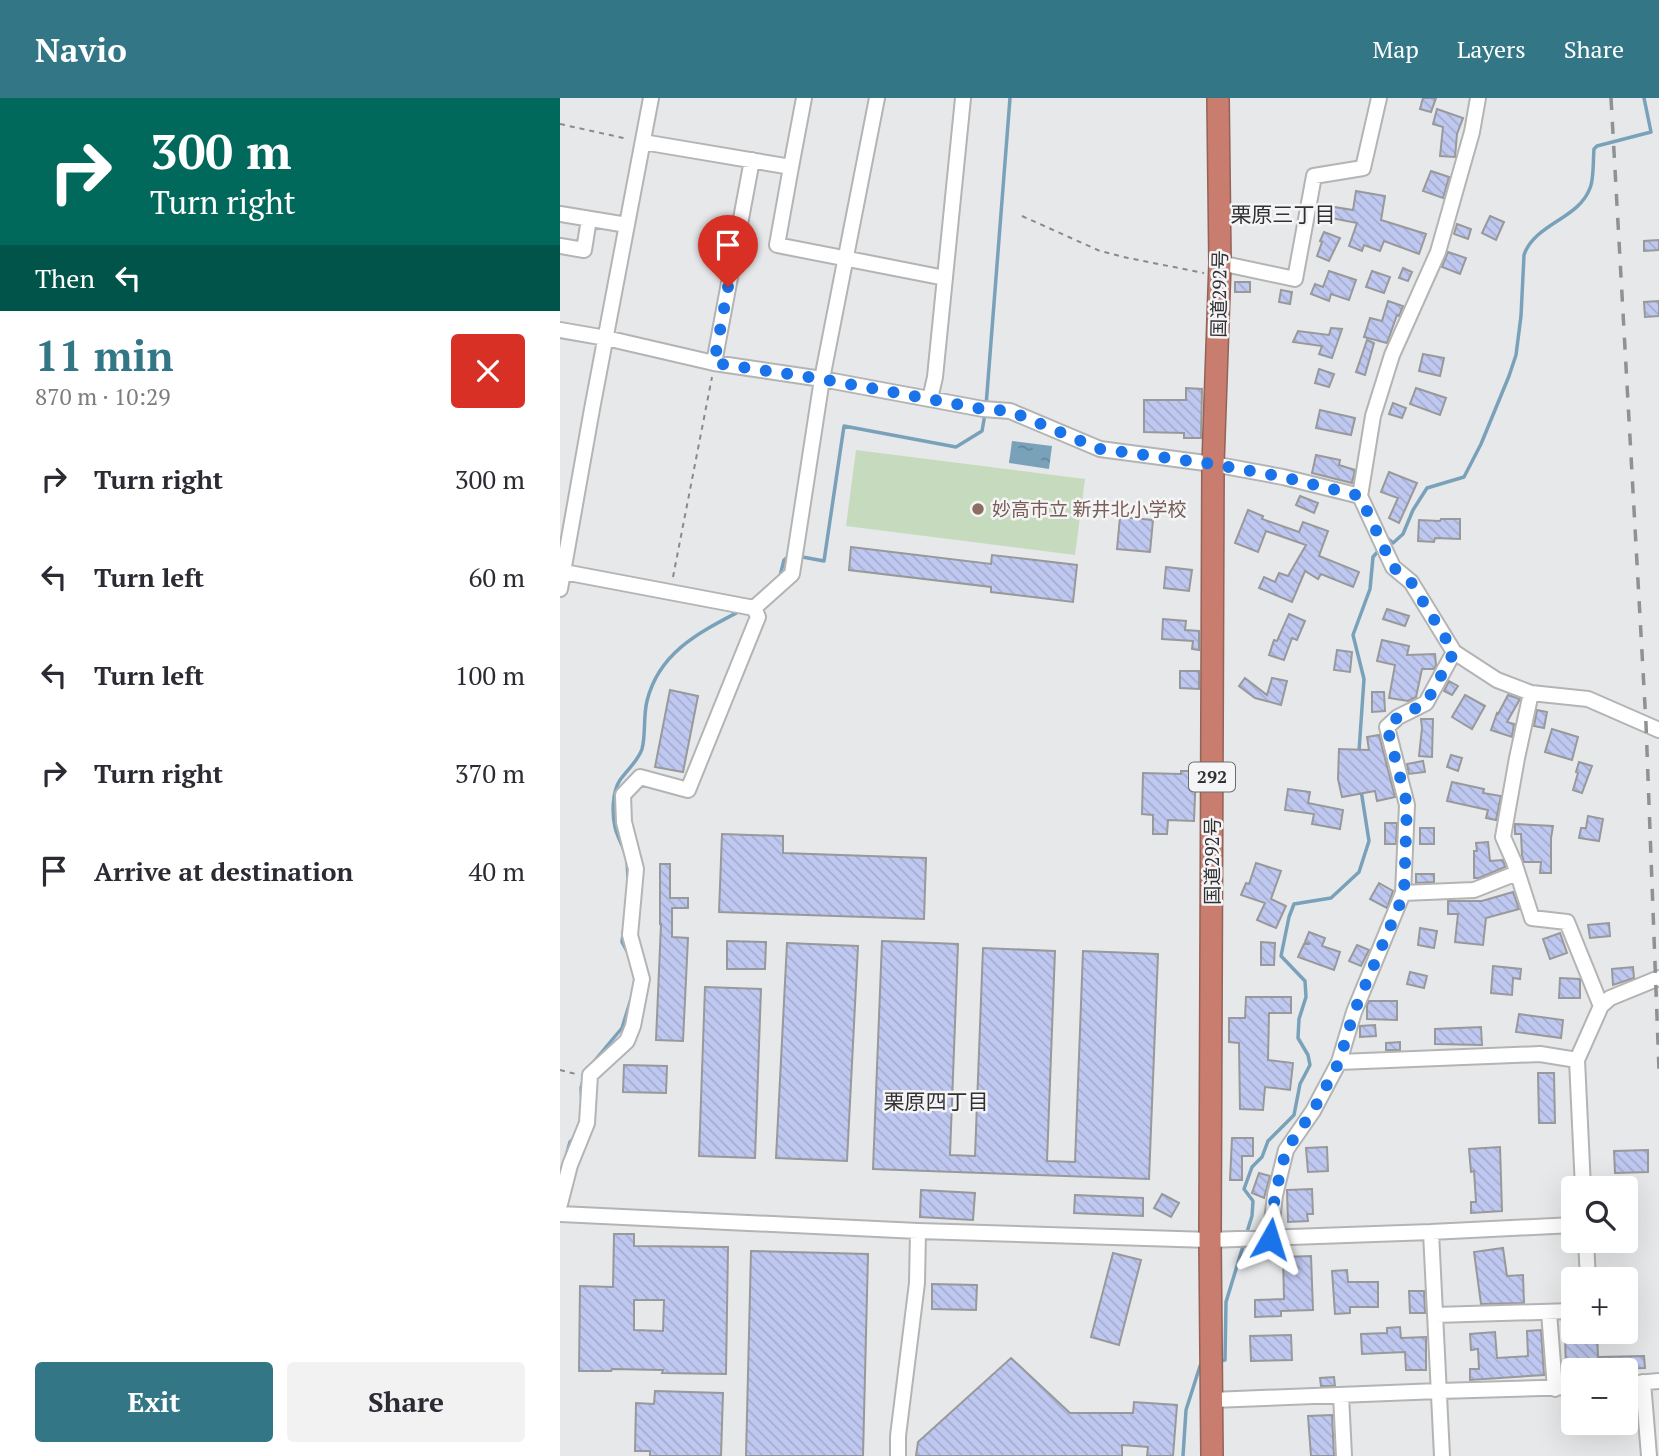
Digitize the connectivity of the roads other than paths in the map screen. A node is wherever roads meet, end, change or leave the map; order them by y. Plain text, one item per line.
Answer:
1 (651, 98) edge
2 (804, 98) edge
3 (877, 98) edge
4 (962, 98) edge
5 (1218, 98) edge
6 (1380, 98) edge
7 (1477, 98) edge
8 (643, 142) junction
9 (752, 160) junction
10 (790, 167) junction
11 (560, 214) edge
12 (590, 219) junction
13 (627, 225) junction
14 (560, 246) edge
15 (845, 258) junction
16 (1216, 269) junction
17 (945, 278) junction
18 (560, 330) edge
19 (606, 338) junction
20 (714, 363) junction
21 (822, 379) junction
22 (930, 399) junction
23 (1213, 464) junction
24 (1360, 496) junction
25 (564, 572) junction
26 (560, 589) edge
27 (754, 608) junction
28 (1454, 652) junction
29 (1531, 693) junction
30 (1659, 730) edge
31 (1517, 873) junction
32 (1404, 894) junction
33 (1659, 978) edge
34 (1601, 1006) junction
35 (1577, 1060) junction
36 (1339, 1062) junction
37 (1582, 1176) edge
38 (560, 1203) edge
39 (560, 1214) edge
40 (1561, 1226) edge
41 (918, 1231) junction
42 (1431, 1232) junction
43 (1270, 1239) junction
44 (1210, 1240) junction
45 (1549, 1312) junction
46 (1561, 1312) edge
47 (1436, 1315) junction
48 (1659, 1381) edge
49 (1643, 1382) junction
50 (1638, 1383) edge
51 (1561, 1388) edge
52 (1555, 1389) junction
53 (1439, 1391) junction
54 (1341, 1395) junction
55 (1212, 1400) junction
56 (898, 1456) edge
57 (1212, 1456) edge
58 (1344, 1456) edge
59 (1442, 1456) edge
60 (1649, 1456) edge

1 - 8 street
2 - 10 street
3 - 15 street
4 - 17 street
5 - 16 highway, 国道292号 / 292
6 - 16 street
7 - 24 street
8 - 9 street
8 - 13 street
9 - 10 street
9 - 20 street
10 - 15 street
11 - 12 street
12 - 13 street
12 - 14 street
13 - 19 street
15 - 17 street
15 - 21 street
16 - 23 highway, 国道292号 / 292
17 - 22 street
18 - 19 street
19 - 20 street
19 - 25 street
20 - 21 street
21 - 22 street
21 - 27 street
22 - 23 street
23 - 24 street
23 - 44 highway, 国道292号 / 292
24 - 28 street
25 - 26 street
25 - 27 street
27 - 38 street
28 - 29 street
28 - 32 street
29 - 30 street
29 - 31 street
31 - 32 street
31 - 34 street
32 - 36 street
33 - 34 street
34 - 35 street
35 - 36 street
35 - 37 street
36 - 43 street
39 - 41 street
40 - 42 street
41 - 44 street
41 - 56 street
42 - 43 street
42 - 47 street
43 - 44 street
44 - 55 highway, 国道292号 / 292
45 - 46 street
45 - 47 street
45 - 52 street
47 - 53 street
48 - 49 street
49 - 50 street
49 - 60 street
51 - 52 street
52 - 53 street
53 - 54 street
53 - 59 street
54 - 55 street
54 - 58 street
55 - 57 highway, 国道292号 / 292

